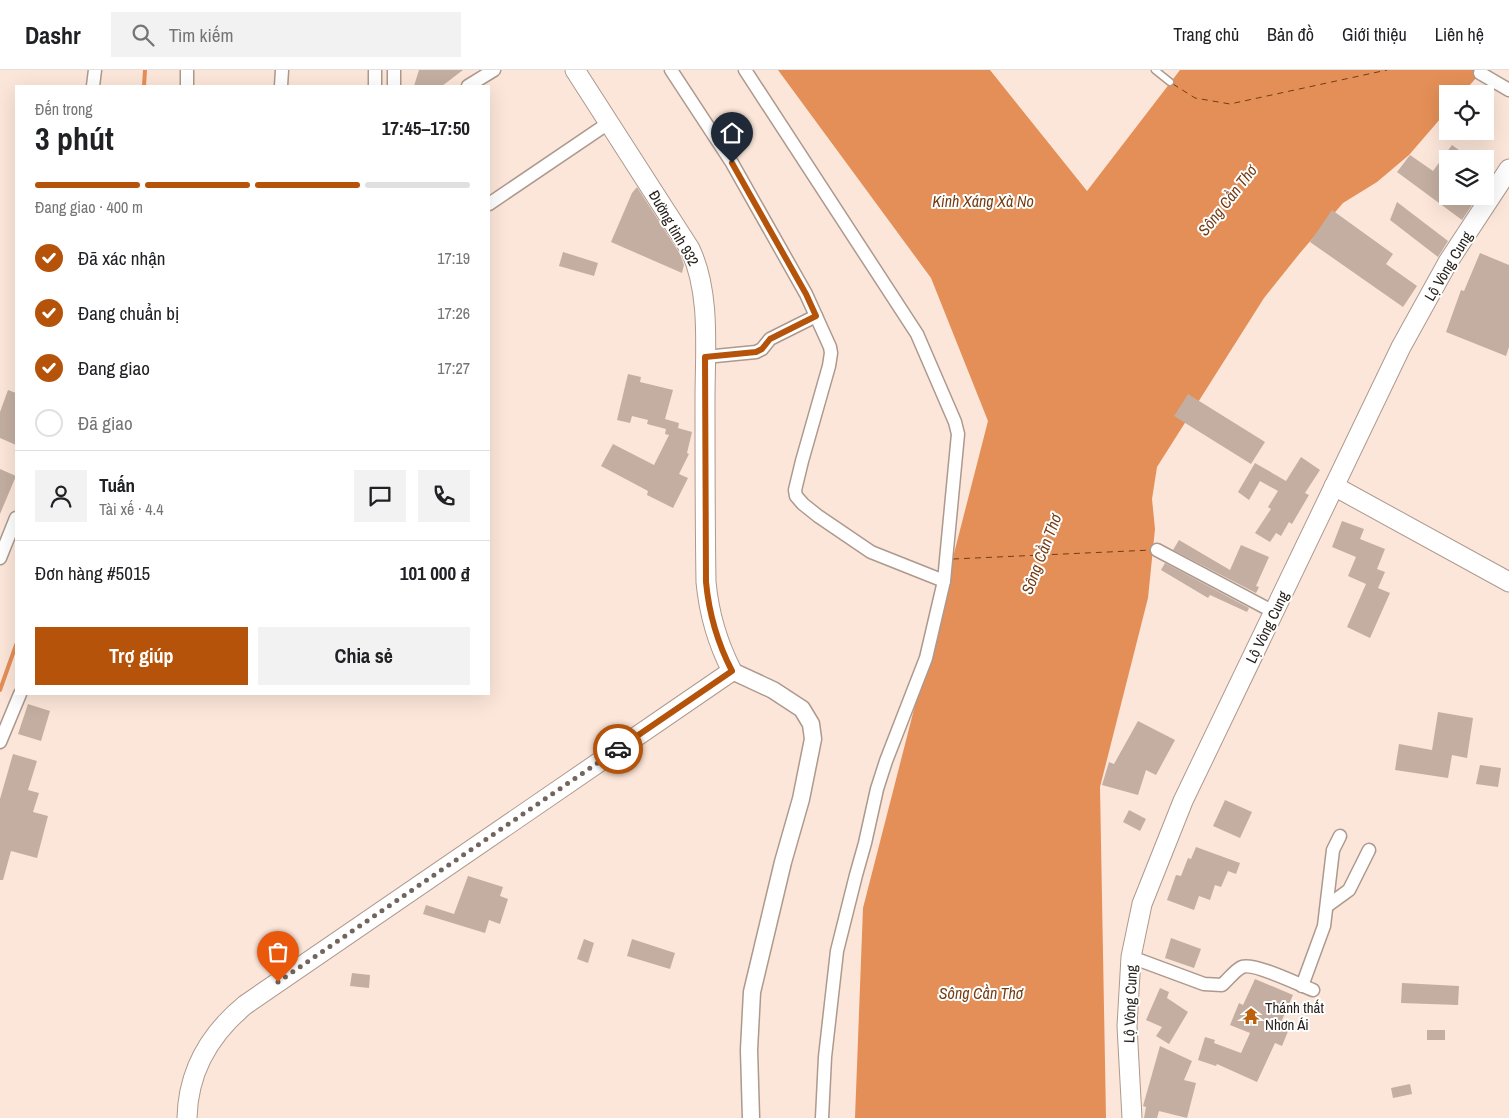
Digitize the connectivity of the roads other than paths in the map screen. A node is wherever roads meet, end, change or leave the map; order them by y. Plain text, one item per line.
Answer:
1 (95, 70) edge
2 (187, 70) edge
3 (282, 70) edge
4 (375, 70) edge
5 (394, 70) edge
6 (494, 70) edge
7 (575, 70) edge
8 (671, 70) edge
9 (745, 70) edge
10 (1155, 70) edge
11 (1480, 74) dead end
12 (1170, 82) dead end
13 (94, 85) edge
14 (187, 85) edge
15 (281, 85) edge
16 (375, 85) edge
17 (394, 85) edge
18 (470, 85) edge
19 (1509, 90) edge
20 (610, 122) junction
21 (1509, 169) edge
22 (490, 203) edge
23 (816, 316) junction
24 (705, 357) junction
25 (1334, 486) junction
26 (15, 520) edge
27 (1157, 550) dead end
28 (0, 558) edge
29 (944, 581) junction
30 (1509, 582) edge
31 (1274, 612) junction
32 (732, 671) junction
33 (20, 695) edge
34 (0, 742) edge
35 (1340, 836) dead end
36 (1369, 850) dead end
37 (1326, 906) junction
38 (1132, 957) junction
39 (187, 1118) edge
40 (751, 1118) edge
41 (822, 1118) edge
42 (1132, 1118) edge

1 - 13 street
2 - 14 street
3 - 15 street
4 - 16 street
5 - 17 street
6 - 18 street
7 - 20 main road, Đường tỉnh 932
8 - 23 street
9 - 29 street
10 - 12 lane
11 - 19 street
20 - 22 street
20 - 24 main road, Đường tỉnh 932
21 - 25 main road, Lộ Vòng Cung
23 - 24 street
23 - 29 street
24 - 32 main road, Đường tỉnh 932
25 - 30 main road
25 - 31 main road, Lộ Vòng Cung
26 - 28 street
27 - 31 street
29 - 41 street
31 - 38 main road, Lộ Vòng Cung
32 - 39 main road
32 - 40 street
33 - 34 street
35 - 37 street
36 - 37 street
37 - 38 street
38 - 42 main road, Lộ Vòng Cung

